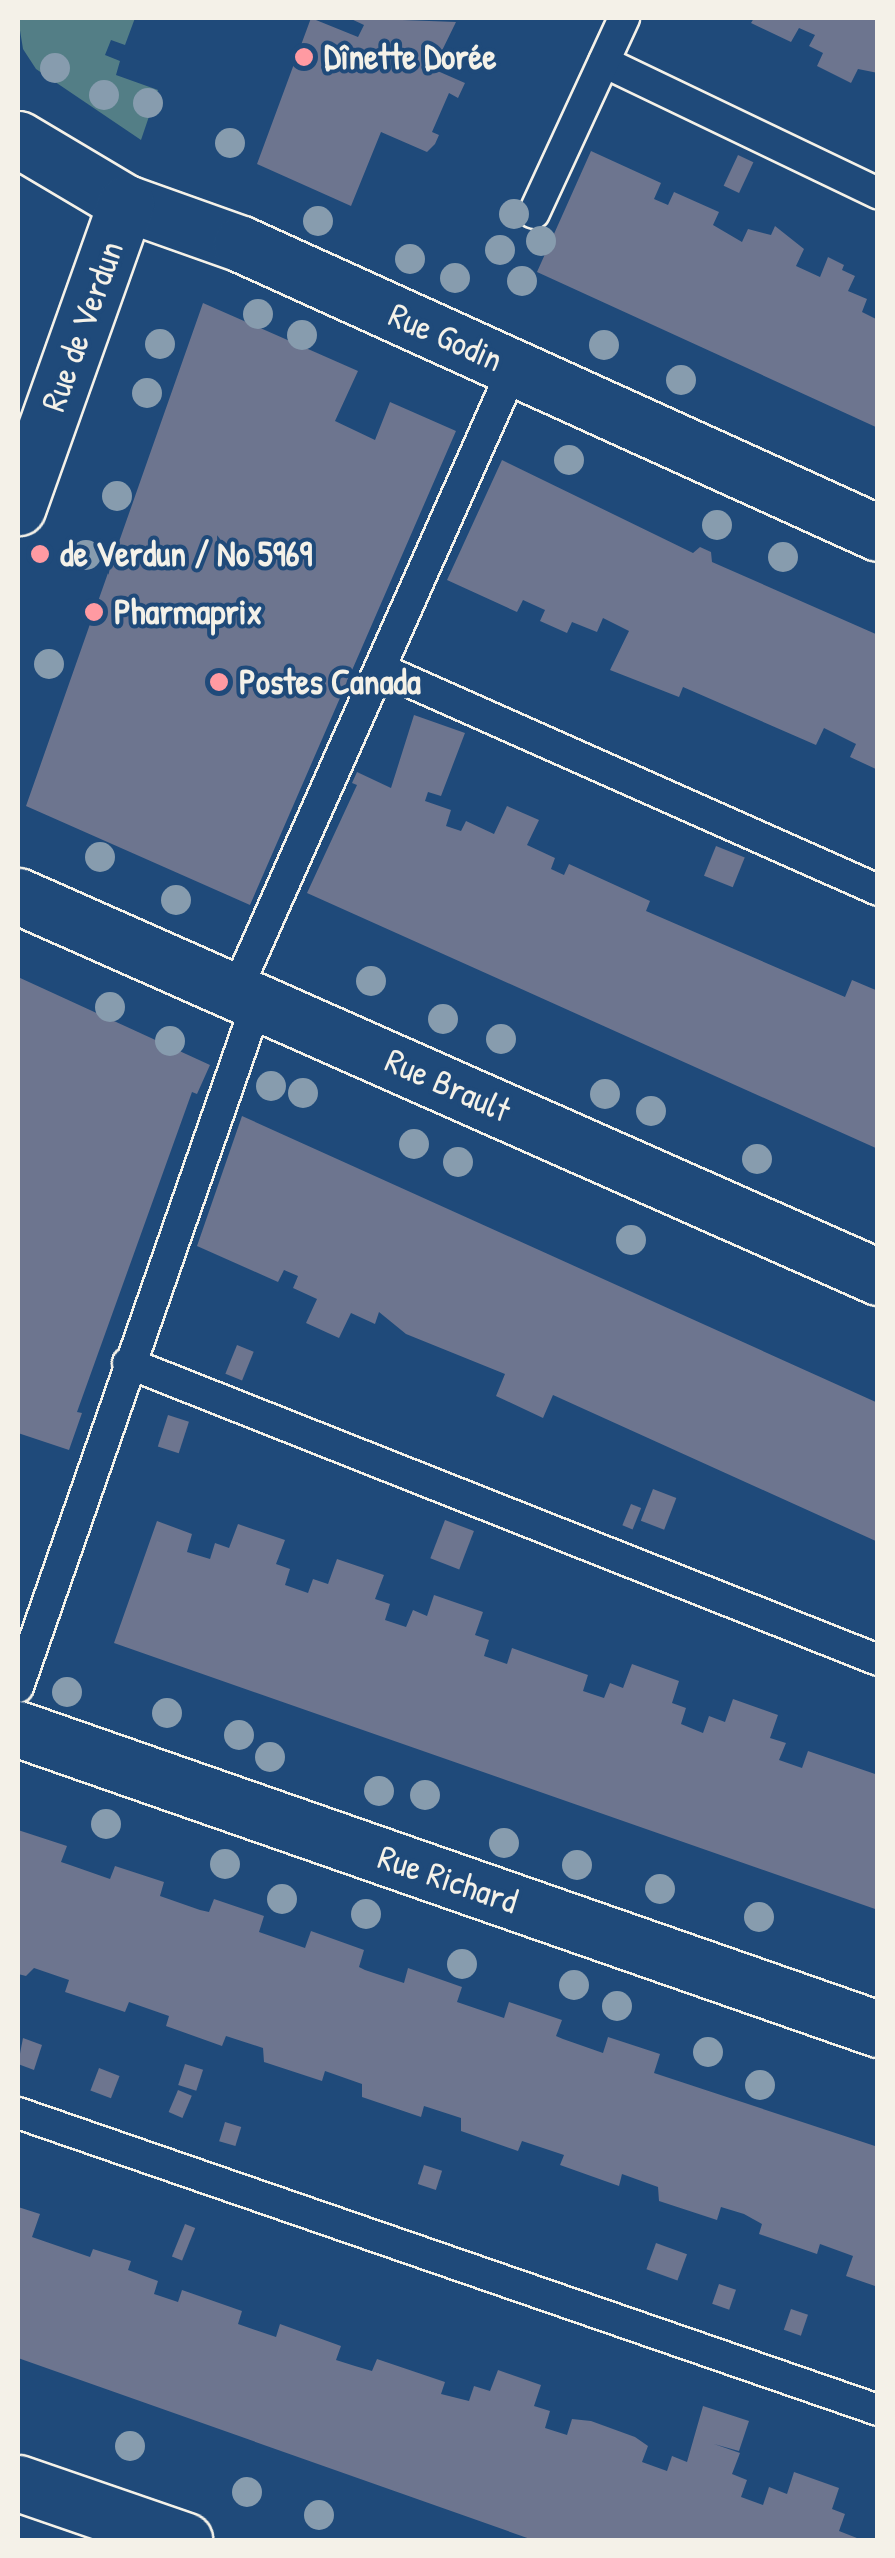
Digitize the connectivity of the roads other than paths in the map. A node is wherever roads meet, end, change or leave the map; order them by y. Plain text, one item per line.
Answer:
1 (624, 18) edge
2 (604, 62) junction
3 (18, 140) edge
4 (878, 192) edge
5 (126, 202) junction
6 (534, 212) dead end
7 (514, 367) junction
8 (18, 507) edge
9 (878, 533) edge
10 (383, 670) junction
11 (878, 890) edge
12 (18, 896) edge
13 (247, 995) junction
14 (878, 1277) edge
15 (128, 1363) junction
16 (878, 1660) edge
17 (18, 1688) edge
18 (18, 1729) edge
19 (878, 2029) edge
20 (18, 2113) edge
21 (878, 2410) edge
22 (18, 2482) edge
23 (184, 2540) edge

1 - 2 lane
2 - 4 lane
2 - 6 lane
3 - 5 street, Rue Godin
5 - 7 street, Rue Godin
5 - 8 street, Rue de Verdun
7 - 9 street, Rue Godin
7 - 10 lane
10 - 11 lane
10 - 13 lane
12 - 13 street, Rue Brault
13 - 14 street, Rue Brault
13 - 15 lane
15 - 16 lane
15 - 17 lane
18 - 19 street, Rue Richard
20 - 21 lane
22 - 23 street

